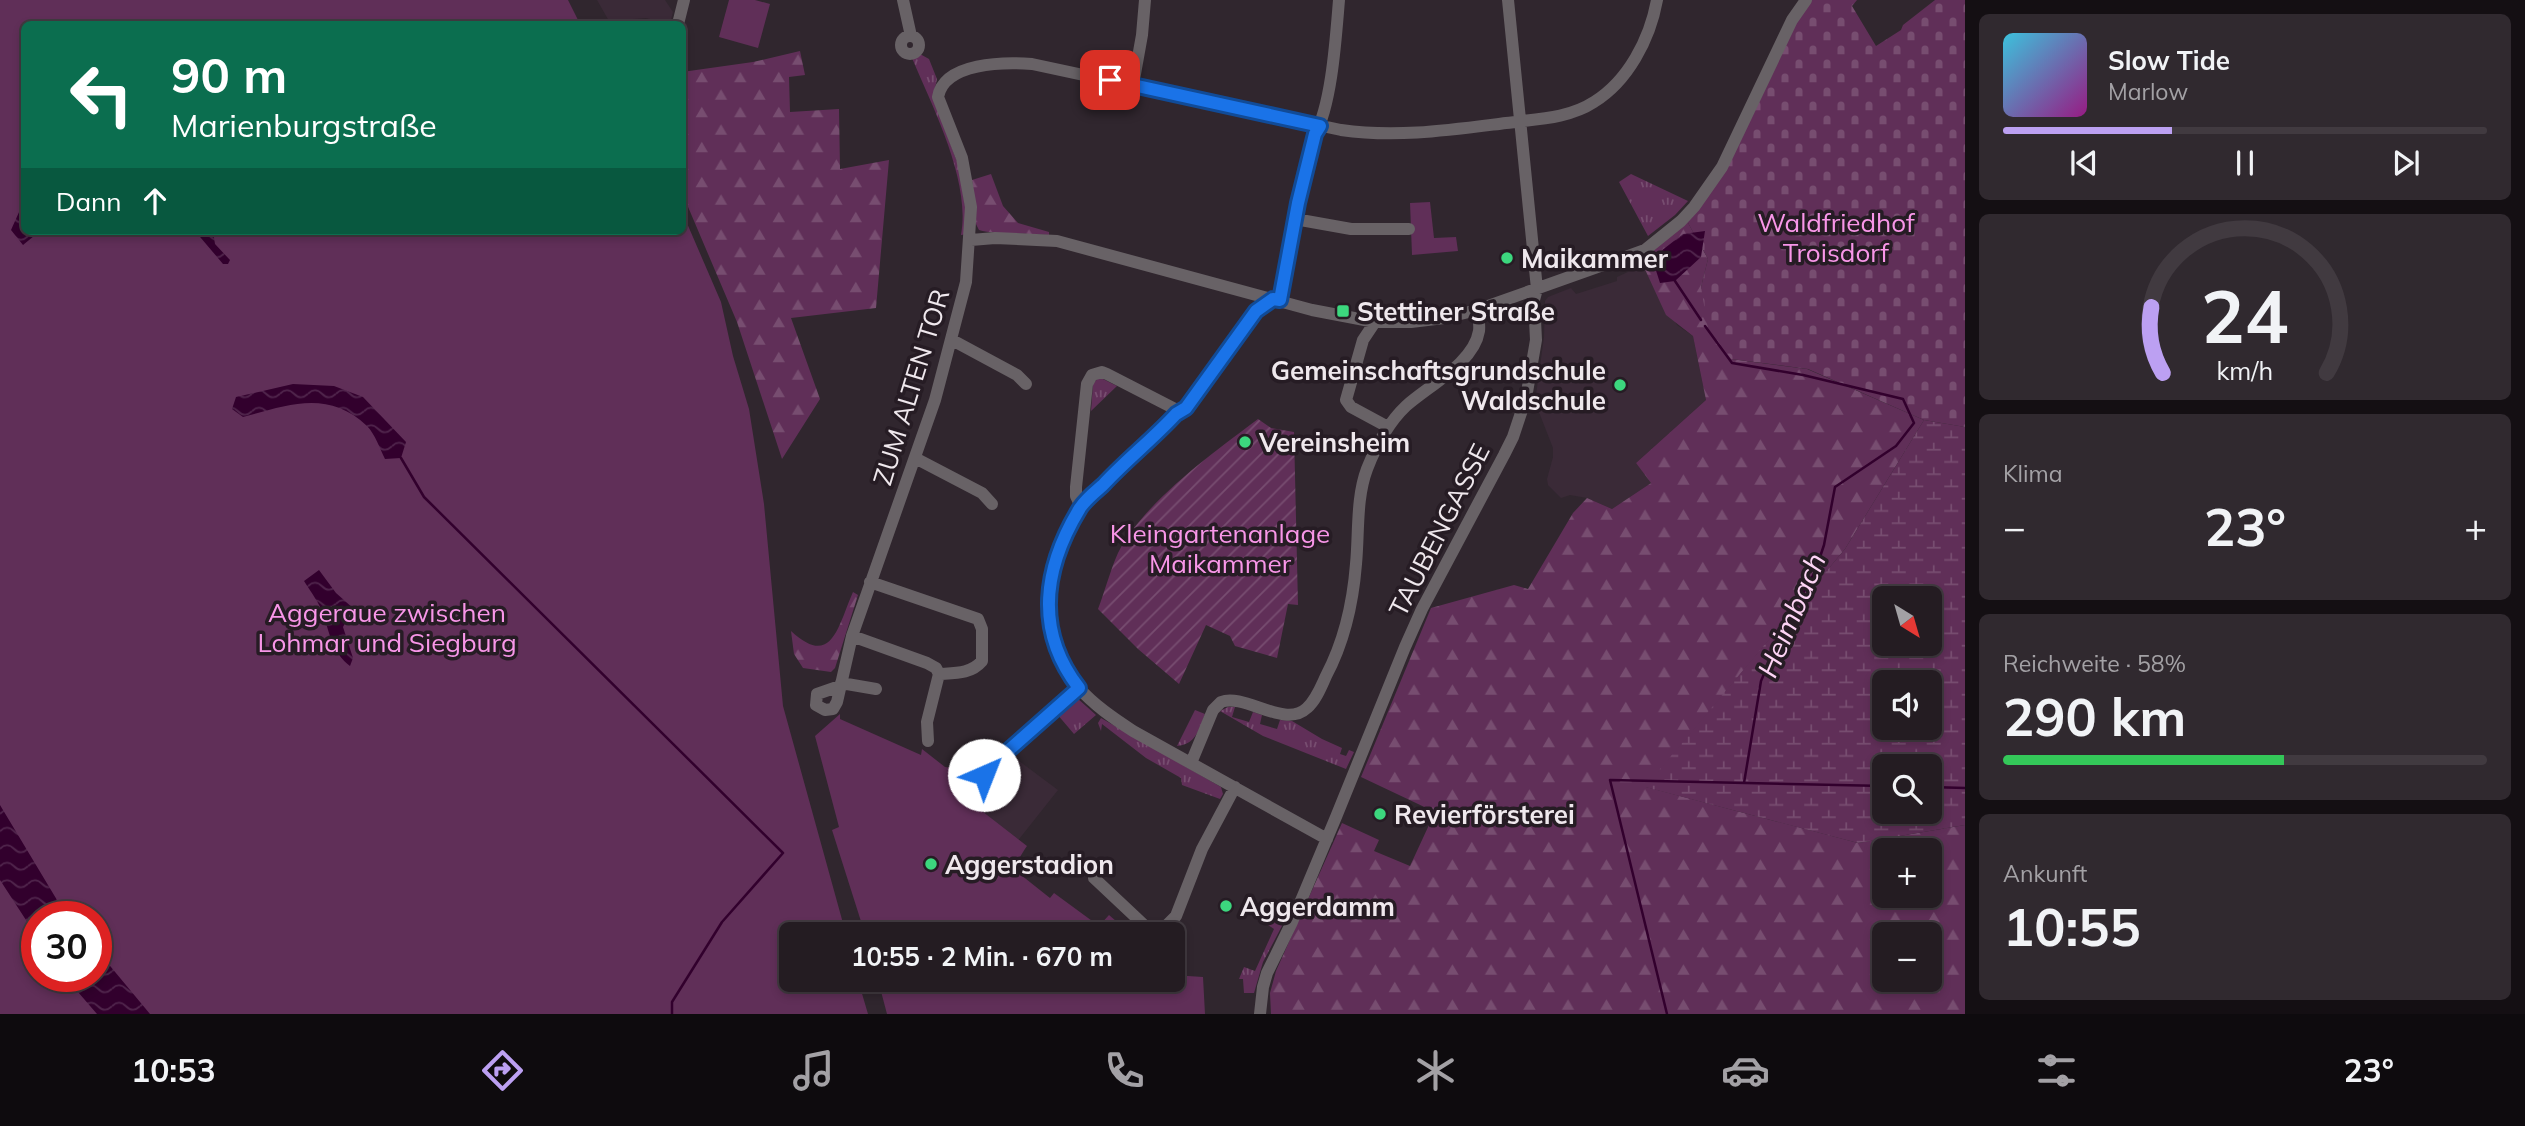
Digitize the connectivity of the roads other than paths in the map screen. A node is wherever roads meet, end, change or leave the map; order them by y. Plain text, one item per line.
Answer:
1 (684, 0) edge
2 (903, 0) edge
3 (1145, 0) edge
4 (1339, 0) edge
5 (1508, 0) edge
6 (1657, 0) edge
7 (1805, 0) edge
8 (679, 21) edge
9 (911, 36) dead end
10 (1133, 85) junction
11 (1520, 121) junction
12 (1320, 126) junction
13 (1295, 219) junction
14 (1409, 229) dead end
15 (971, 240) junction
16 (1537, 289) junction
17 (1276, 299) junction
18 (1477, 310) junction
19 (1375, 321) junction
20 (952, 340) junction
21 (1026, 384) dead end
22 (1181, 412) junction
23 (1388, 427) junction
24 (915, 458) junction
25 (992, 503) dead end
26 (1081, 507) junction
27 (870, 582) junction
28 (852, 636) junction
29 (939, 674) junction
30 (1079, 688) junction
31 (876, 689) dead end
32 (928, 741) dead end
33 (1000, 758) dead end
34 (1191, 763) junction
35 (1235, 787) junction
36 (1327, 839) junction
37 (1094, 878) dead end
38 (1260, 1014) edge

1 - 8 street
2 - 9 street
3 - 10 street
4 - 12 street
5 - 11 street, TAUBENGASSE
6 - 11 street
7 - 16 street
10 - 12 street
10 - 15 street, ZUM ALTEN TOR
11 - 12 street
11 - 16 street, TAUBENGASSE
12 - 13 street
13 - 14 street
13 - 17 street
15 - 17 street
15 - 20 street, ZUM ALTEN TOR
16 - 18 street
16 - 36 street, TAUBENGASSE
17 - 19 street
17 - 22 street
18 - 19 street
18 - 23 street
19 - 23 street
20 - 21 street
20 - 24 street, ZUM ALTEN TOR
22 - 26 street
22 - 26 street
23 - 34 street
24 - 25 street
24 - 27 street, ZUM ALTEN TOR
26 - 30 street
27 - 28 street, ZUM ALTEN TOR
27 - 29 street
28 - 29 street
28 - 31 street, ZUM ALTEN TOR
29 - 32 street
30 - 33 street
30 - 34 street
34 - 35 street
35 - 36 street
35 - 37 street
36 - 38 street, TAUBENGASSE

